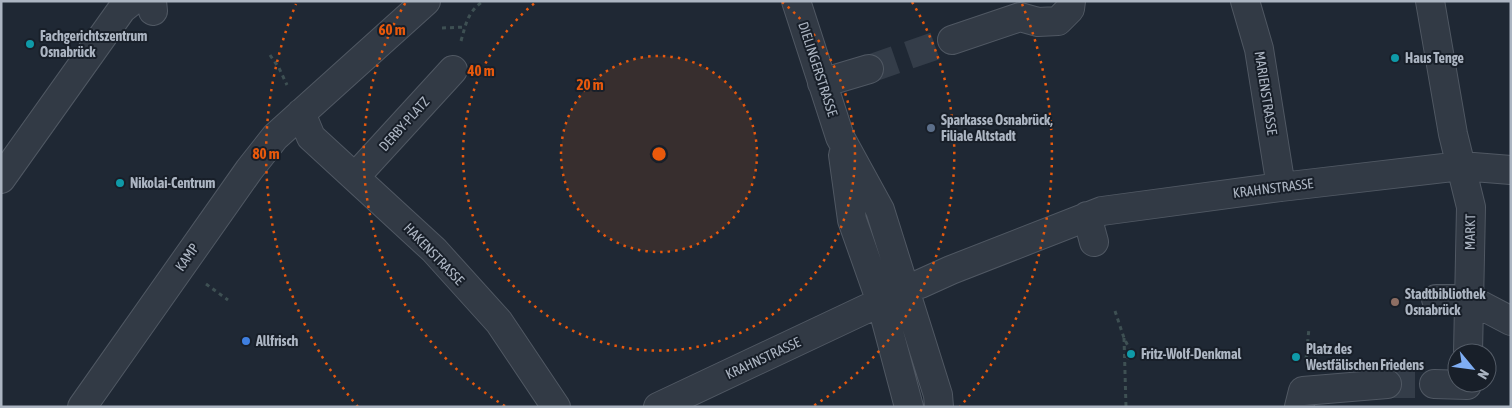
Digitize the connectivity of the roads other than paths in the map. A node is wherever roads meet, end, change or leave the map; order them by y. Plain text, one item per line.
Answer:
1 (426, 1) edge
2 (796, 1) edge
3 (1072, 1) edge
4 (1245, 1) edge
5 (1430, 1) edge
6 (146, 4) edge
7 (1009, 11) edge
8 (952, 40) tunnel mouth
9 (869, 69) tunnel mouth
10 (453, 70) road end
11 (822, 83) junction
12 (301, 113) junction
13 (840, 137) junction
14 (275, 138) junction
15 (239, 155) dead end
16 (1461, 166) junction
17 (1511, 170) edge
18 (354, 177) junction
19 (1, 179) edge
20 (1281, 187) junction
21 (1087, 216) junction
22 (1094, 242) dead end
23 (913, 287) junction
24 (1436, 299) dead end
25 (1469, 299) junction
26 (874, 305) junction
27 (1511, 321) edge
28 (1468, 343) edge
29 (1387, 384) tunnel mouth
30 (1434, 384) tunnel mouth
31 (1447, 387) edge
32 (82, 407) edge
33 (556, 407) edge
34 (658, 407) edge
35 (909, 407) edge
36 (938, 407) edge
37 (1298, 407) edge

1 - 12 street
2 - 11 street, DIELINGERSTRASSE
3 - 7 street
4 - 20 street, MARIENSTRASSE
5 - 16 street, MARKT
6 - 19 street
7 - 8 street
9 - 11 street
10 - 18 street, DERBY-PLATZ
11 - 13 street, DIELINGERSTRASSE
12 - 14 street, KAMP
12 - 18 street, HAKENSTRASSE
13 - 23 street, DIELINGERSTRASSE
13 - 26 street, DIELINGERSTRASSE
14 - 15 street
14 - 32 street, KAMP
16 - 17 street, KRAHNSTRASSE
16 - 20 street, KRAHNSTRASSE
16 - 25 street, MARKT
18 - 33 street, HAKENSTRASSE
20 - 21 street, KRAHNSTRASSE
21 - 22 street
21 - 23 street, KRAHNSTRASSE
23 - 36 street, DIELINGERSTRASSE
24 - 25 street
25 - 27 street
25 - 28 street, MARKT
26 - 34 street, KRAHNSTRASSE
26 - 35 street, DIELINGERSTRASSE
29 - 37 street
30 - 31 street

